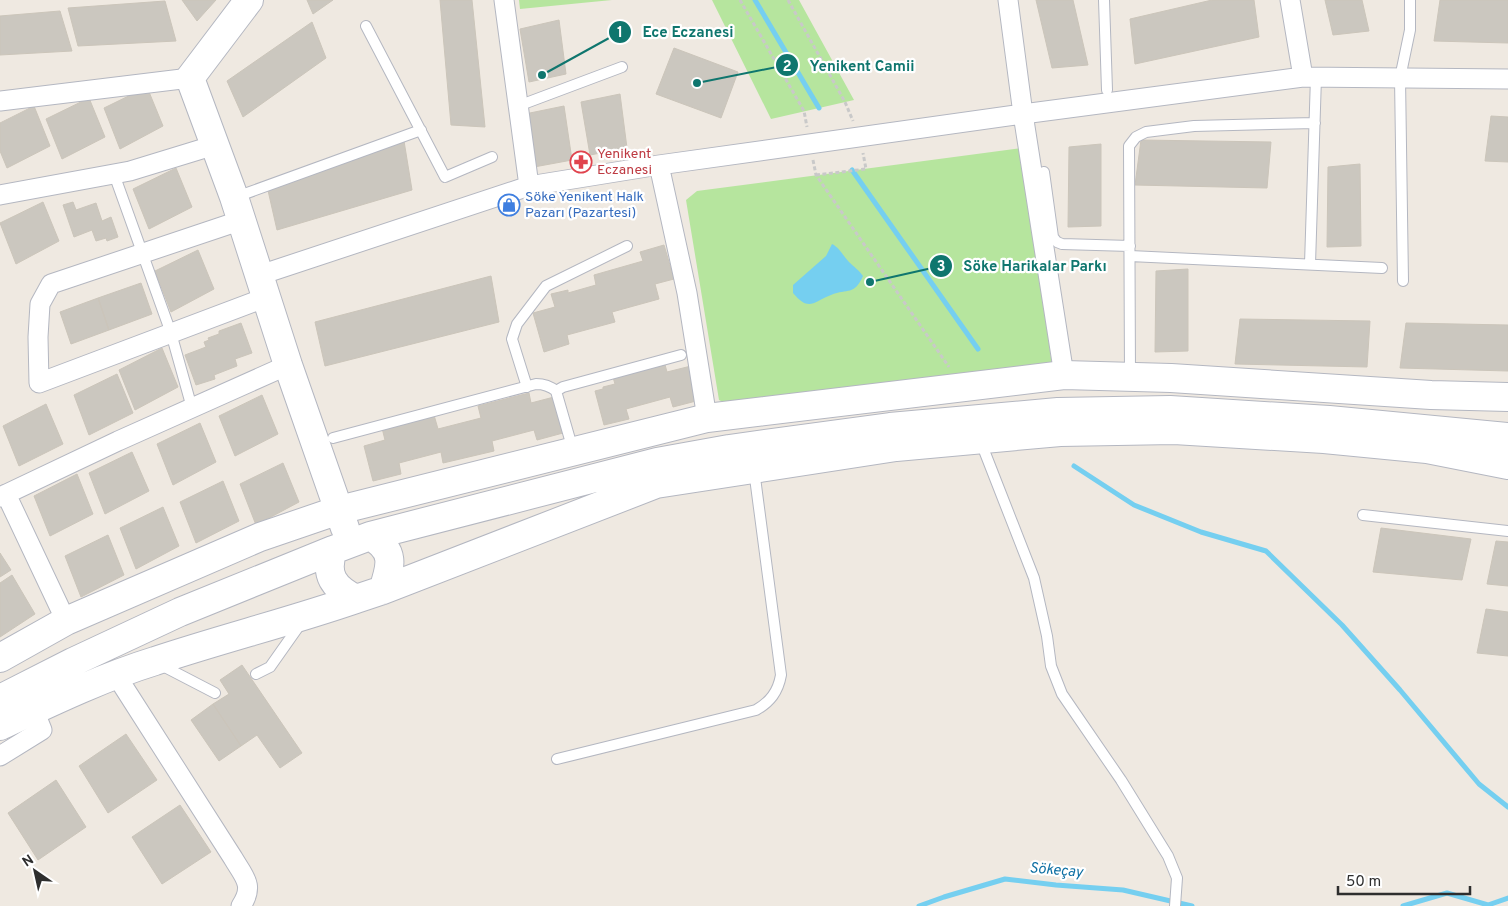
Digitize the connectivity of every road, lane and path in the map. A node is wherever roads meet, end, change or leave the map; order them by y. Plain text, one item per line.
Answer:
1 (249, 0) edge
2 (504, 0) edge
3 (740, 0) edge
4 (788, 0) edge
5 (1008, 0) edge
6 (1104, 0) edge
7 (1290, 0) edge
8 (1410, 0) edge
9 (366, 26) dead end
10 (622, 67) dead end
11 (1310, 77) junction
12 (190, 78) junction
13 (1400, 78) junction
14 (1508, 79) edge
15 (1107, 90) dead end
16 (0, 101) edge
17 (518, 106) junction
18 (1023, 114) junction
19 (1314, 123) junction
20 (421, 130) junction
21 (860, 137) junction
22 (810, 144) junction
23 (215, 145) junction
24 (492, 157) dead end
25 (659, 165) junction
26 (1044, 172) dead end
27 (114, 174) junction
28 (816, 175) junction
29 (529, 186) junction
30 (0, 195) edge
31 (238, 209) junction
32 (627, 246) dead end
33 (1130, 251) junction
34 (142, 254) junction
35 (1310, 264) junction
36 (1382, 268) dead end
37 (1403, 281) dead end
38 (264, 286) junction
39 (170, 334) junction
40 (681, 356) dead end
41 (288, 365) junction
42 (1064, 375) junction
43 (1130, 377) junction
44 (527, 387) junction
45 (955, 388) junction
46 (556, 392) junction
47 (1508, 397) edge
48 (192, 408) junction
49 (707, 418) junction
50 (1508, 437) edge
51 (333, 438) dead end
52 (980, 439) junction
53 (573, 451) junction
54 (1508, 465) edge
55 (754, 469) junction
56 (3, 496) edge
57 (339, 510) junction
58 (1363, 514) dead end
59 (1508, 531) edge
60 (351, 543) junction
61 (383, 590) junction
62 (356, 599) junction
63 (306, 616) junction
64 (66, 621) junction
65 (0, 658) edge
66 (154, 661) junction
67 (256, 674) dead end
68 (116, 675) junction
69 (215, 693) dead end
70 (0, 699) edge
71 (34, 710) junction
72 (0, 726) edge
73 (0, 756) edge
74 (557, 759) dead end
75 (241, 906) edge
76 (1175, 906) edge

1 - 12 main road
2 - 17 street
3 - 22 path
4 - 21 path
5 - 18 street
6 - 15 lane
7 - 11 street
8 - 13 lane
9 - 20 lane
10 - 17 lane
11 - 13 street
11 - 18 street
11 - 19 lane
12 - 16 street
12 - 23 main road
13 - 14 street
13 - 37 lane
17 - 29 street
18 - 21 street
18 - 42 street
19 - 33 lane
19 - 35 lane
20 - 24 lane
20 - 31 lane
21 - 22 street
21 - 28 path
22 - 25 street
22 - 28 path
23 - 27 street
23 - 31 main road
25 - 29 street
25 - 49 street
26 - 33 lane
27 - 30 street
27 - 34 lane
28 - 45 path
29 - 38 street
31 - 34 street
31 - 38 main road
32 - 44 lane
33 - 35 lane
33 - 43 lane
34 - 39 lane
34 - 39 street
35 - 36 lane
38 - 39 street
38 - 41 main road
39 - 48 lane
40 - 46 lane
41 - 48 street
41 - 57 main road
42 - 43 main road
42 - 45 main road
43 - 47 main road
44 - 46 lane
44 - 51 lane
45 - 49 main road
46 - 53 lane
48 - 56 street
49 - 53 main road
50 - 60 main road
52 - 54 main road
52 - 55 main road
52 - 76 lane
53 - 57 main road
55 - 61 main road
55 - 74 lane
56 - 64 street
57 - 60 main road
57 - 64 main road
58 - 59 lane
60 - 61 main road
60 - 62 main road
60 - 70 main road
61 - 62 main road
62 - 63 main road
63 - 66 main road
63 - 67 lane
64 - 65 main road
66 - 68 main road
66 - 69 lane
68 - 71 main road
68 - 75 street
71 - 72 main road
71 - 73 street

